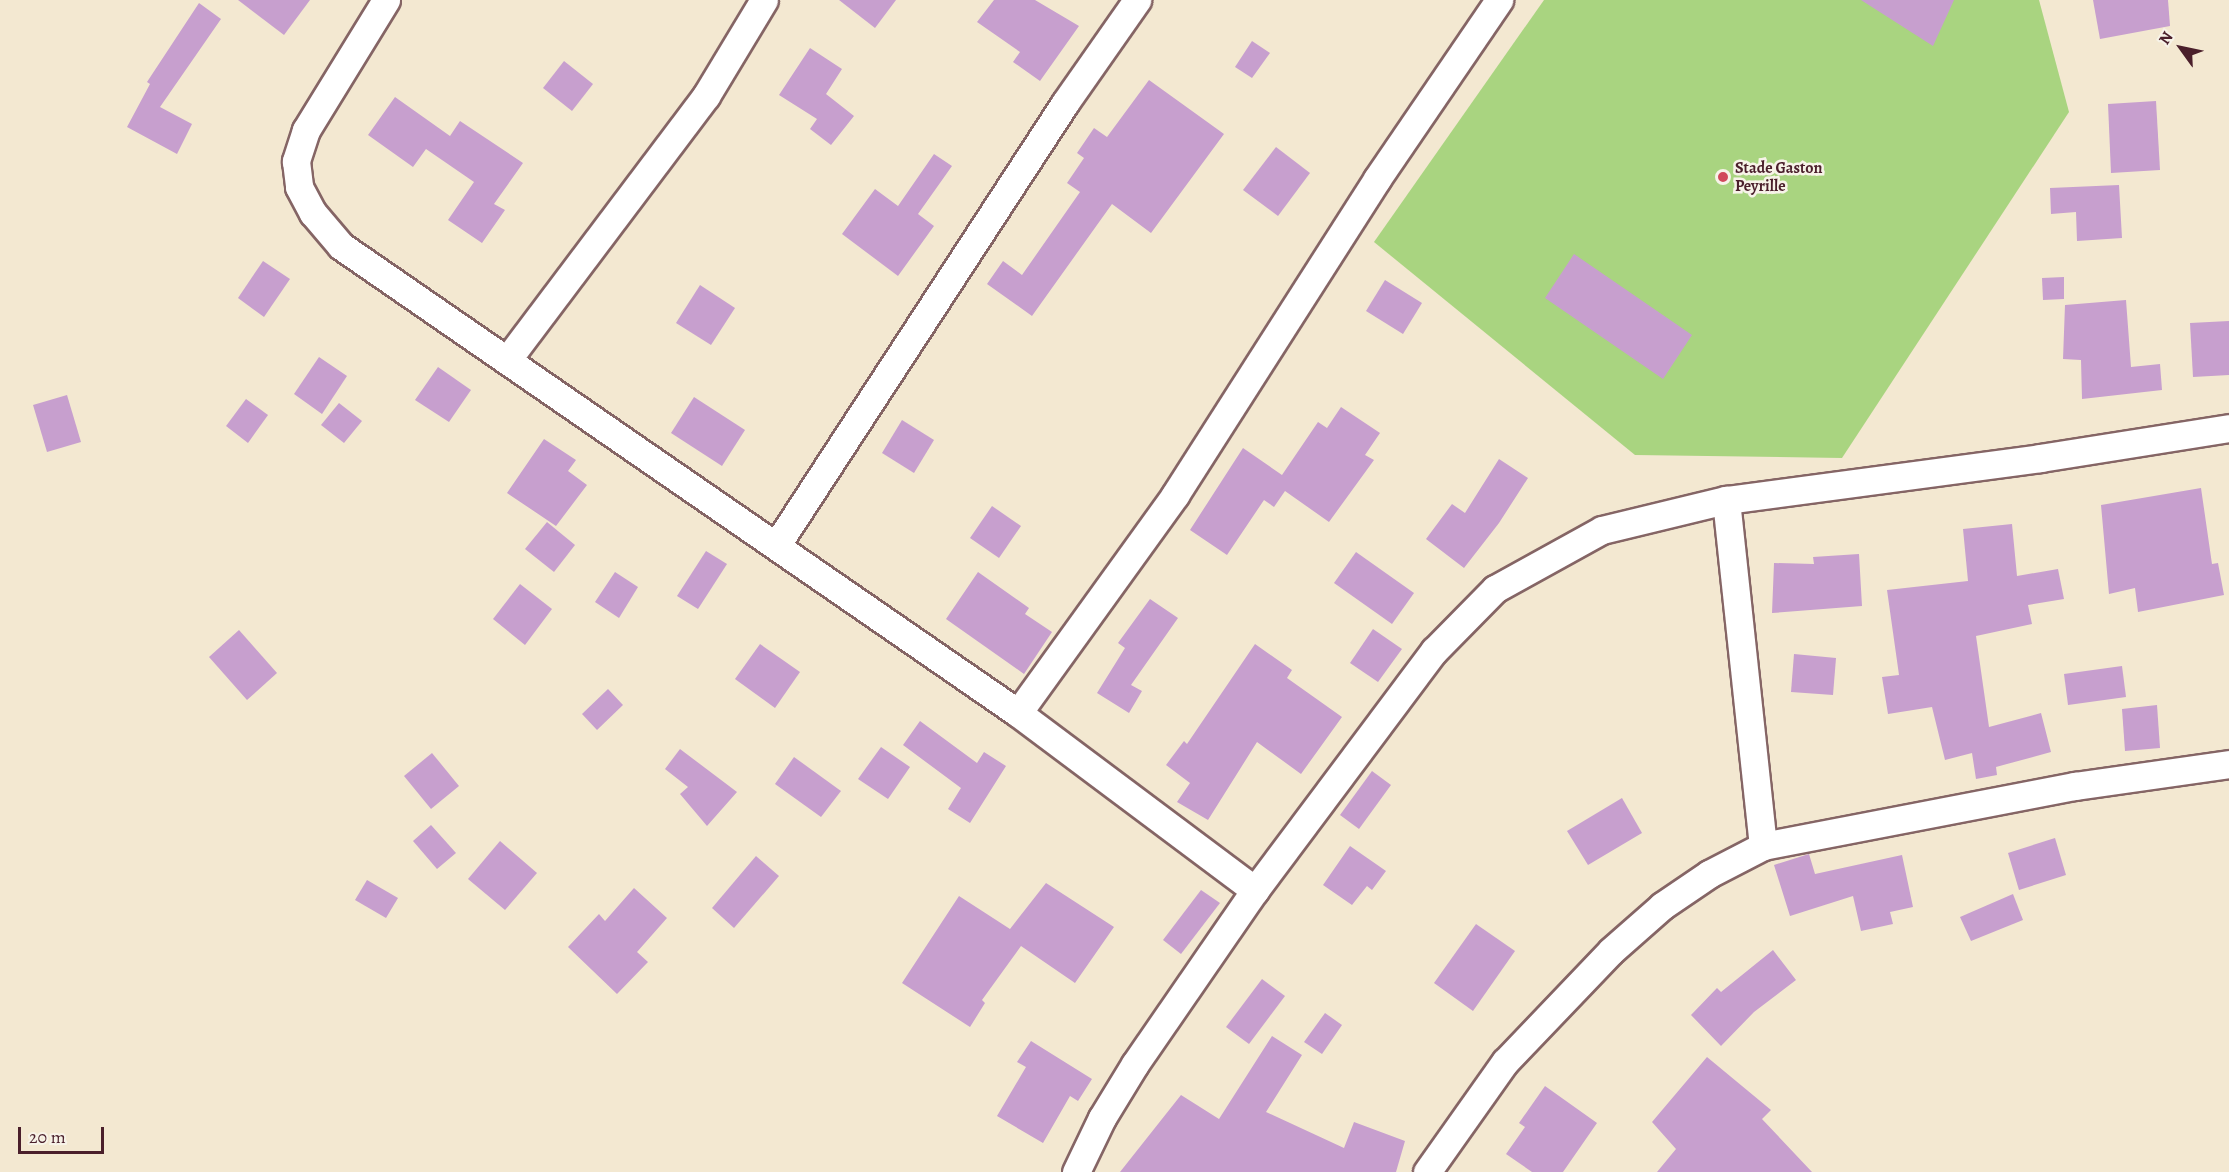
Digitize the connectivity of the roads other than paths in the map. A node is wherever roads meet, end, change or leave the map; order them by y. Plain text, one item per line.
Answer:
1 (386, 0) edge
2 (764, 0) edge
3 (1137, 0) edge
4 (1499, 0) edge
5 (507, 360) junction
6 (2229, 428) edge
7 (1726, 500) junction
8 (776, 546) junction
9 (1018, 713) junction
10 (2229, 764) edge
11 (1763, 846) junction
12 (1255, 890) junction
13 (1076, 1172) edge
14 (1427, 1172) edge

1 - 5 street
2 - 5 street
3 - 8 street
4 - 9 street
5 - 8 street
6 - 7 street
7 - 11 street
7 - 12 street
8 - 9 street
9 - 12 street
10 - 11 street
11 - 14 street
12 - 13 street

